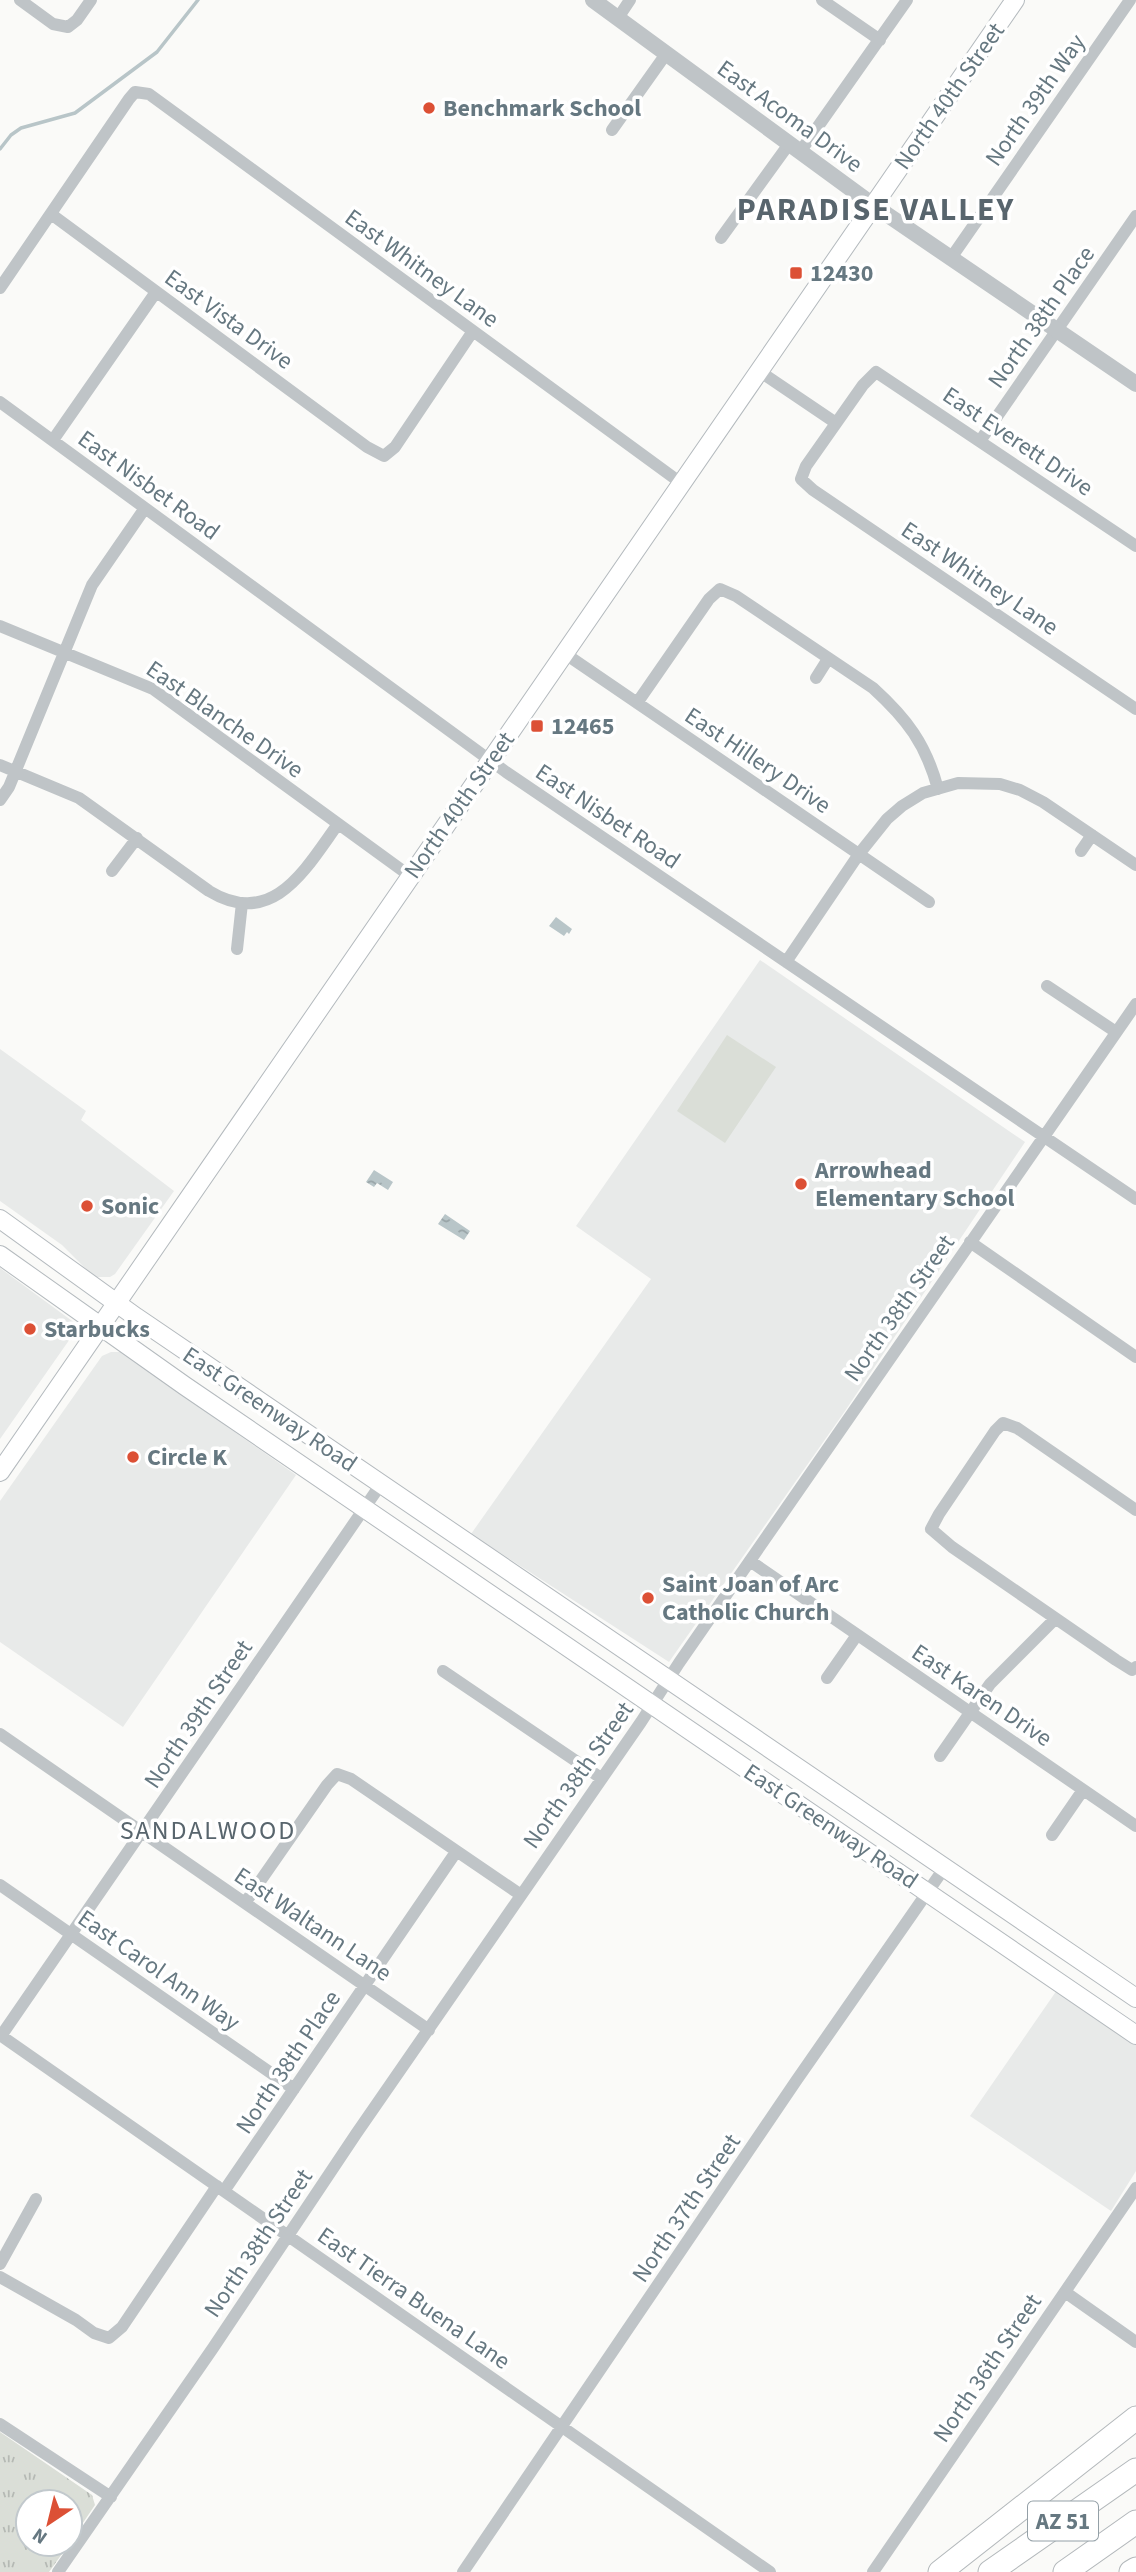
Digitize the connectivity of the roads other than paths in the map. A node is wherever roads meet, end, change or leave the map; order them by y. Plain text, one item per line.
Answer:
1 (20, 0) edge
2 (91, 0) edge
3 (593, 0) edge
4 (630, 0) edge
5 (822, 0) edge
6 (907, 0) edge
7 (1015, 0) edge
8 (1130, 0) edge
9 (618, 18) junction
10 (880, 40) junction
11 (666, 54) junction
12 (612, 130) dead end
13 (794, 148) junction
14 (873, 205) junction
15 (51, 214) junction
16 (1134, 222) edge
17 (720, 238) dead end
18 (951, 258) junction
19 (0, 288) edge
20 (156, 292) junction
21 (1057, 330) junction
22 (473, 331) junction
23 (759, 371) junction
24 (1136, 384) edge
25 (0, 402) edge
26 (836, 423) junction
27 (53, 440) junction
28 (980, 441) junction
29 (681, 483) junction
30 (145, 508) junction
31 (1136, 546) edge
32 (0, 626) edge
33 (65, 651) junction
34 (564, 653) junction
35 (828, 659) junction
36 (816, 678) dead end
37 (637, 703) junction
38 (1136, 709) edge
39 (490, 760) junction
40 (0, 765) edge
41 (16, 771) junction
42 (938, 789) junction
43 (0, 800) edge
44 (338, 824) junction
45 (1092, 835) junction
46 (136, 838) junction
47 (1081, 851) dead end
48 (859, 854) junction
49 (1136, 865) edge
50 (113, 871) dead end
51 (410, 876) junction
52 (929, 902) dead end
53 (242, 904) junction
54 (237, 949) dead end
55 (786, 962) junction
56 (1047, 986) dead end
57 (1136, 1004) edge
58 (1116, 1032) junction
59 (1042, 1137) junction
60 (1136, 1199) edge
61 (0, 1219) edge
62 (970, 1242) junction
63 (0, 1255) edge
64 (116, 1303) junction
65 (100, 1327) junction
66 (1136, 1357) edge
67 (0, 1472) edge
68 (381, 1484) junction
69 (1135, 1507) edge
70 (364, 1508) junction
71 (750, 1561) junction
72 (544, 1594) junction
73 (527, 1619) junction
74 (1055, 1619) junction
75 (857, 1635) junction
76 (1134, 1668) edge
77 (443, 1671) dead end
78 (827, 1678) dead end
79 (669, 1679) junction
80 (653, 1704) junction
81 (970, 1713) junction
82 (0, 1734) edge
83 (940, 1756) dead end
84 (601, 1778) junction
85 (1083, 1790) junction
86 (1136, 1826) edge
87 (142, 1833) junction
88 (1052, 1835) dead end
89 (456, 1852) junction
90 (945, 1867) junction
91 (0, 1885) edge
92 (928, 1892) junction
93 (521, 1895) junction
94 (245, 1903) junction
95 (71, 1935) junction
96 (365, 1986) junction
97 (1136, 1998) edge
98 (429, 2030) junction
99 (1, 2035) edge
100 (1136, 2035) edge
101 (294, 2089) junction
102 (1136, 2188) edge
103 (221, 2189) junction
104 (37, 2199) dead end
105 (288, 2236) junction
106 (0, 2264) edge
107 (0, 2277) edge
108 (1065, 2292) junction
109 (1136, 2342) edge
110 (1136, 2418) edge
111 (0, 2424) edge
112 (562, 2427) junction
113 (1136, 2470) edge
114 (111, 2497) junction
115 (1136, 2522) edge
116 (1136, 2569) edge
117 (58, 2572) edge
118 (463, 2572) edge
119 (771, 2572) edge
120 (873, 2572) edge
121 (940, 2572) edge
122 (990, 2572) edge
123 (1065, 2572) edge
124 (1131, 2572) edge

1 - 2 street
3 - 9 street, East Acoma Drive
4 - 9 street
5 - 10 street
6 - 10 street
7 - 14 main road, North 40th Street
8 - 18 street, North 39th Way
9 - 11 street, East Acoma Drive
10 - 13 street
11 - 12 street
11 - 13 street, East Acoma Drive
13 - 14 street, East Acoma Drive
13 - 17 street
14 - 18 street, East Acoma Drive
14 - 23 main road, North 40th Street
15 - 19 street
15 - 20 street, East Vista Drive
15 - 22 street, East Whitney Lane
16 - 21 street, North 38th Place
18 - 21 street, East Acoma Drive
20 - 22 street, East Vista Drive
20 - 27 street
21 - 24 street, East Acoma Drive
21 - 28 street, North 38th Place
22 - 29 street, East Whitney Lane
23 - 26 street
23 - 29 main road, North 40th Street
25 - 27 street, East Nisbet Road
26 - 28 street, East Everett Drive
26 - 38 street, East Whitney Lane
27 - 30 street, East Nisbet Road
28 - 31 street, East Everett Drive
29 - 34 main road, North 40th Street
30 - 33 street
30 - 39 street, East Nisbet Road
32 - 33 street, East Blanche Drive
33 - 41 street
33 - 44 street, East Blanche Drive
34 - 37 street, East Hillery Drive
34 - 39 main road, North 40th Street
35 - 36 street
35 - 37 street
35 - 42 street
37 - 48 street, East Hillery Drive
39 - 51 main road, North 40th Street
39 - 55 street, East Nisbet Road
40 - 41 street
41 - 43 street
41 - 46 street
42 - 45 street
42 - 48 street
44 - 51 street, East Blanche Drive
44 - 53 street
45 - 47 street
45 - 49 street
46 - 50 street
46 - 53 street
48 - 52 street, East Hillery Drive
48 - 55 street
51 - 64 main road, North 40th Street
53 - 54 street
55 - 59 street, East Nisbet Road
56 - 58 street
57 - 58 street, North 38th Street
58 - 59 street, North 38th Street
59 - 60 street, East Nisbet Road
59 - 62 street, North 38th Street
61 - 64 main road, East Greenway Road
62 - 66 street
62 - 71 street, North 38th Street
63 - 65 main road, East Greenway Road
64 - 65 main road, North 40th Street
64 - 68 main road, East Greenway Road
65 - 67 main road, North 40th Street
65 - 70 main road, East Greenway Road
68 - 70 street, North 39th Street
68 - 72 main road, East Greenway Road
69 - 74 street
70 - 73 main road, East Greenway Road
70 - 87 street, North 39th Street
71 - 75 street, East Karen Drive
71 - 79 street, North 38th Street
72 - 73 main road
72 - 79 main road, East Greenway Road
73 - 80 main road, East Greenway Road
74 - 76 street
74 - 81 street
75 - 78 street
75 - 81 street, East Karen Drive
77 - 84 street
79 - 80 street, North 38th Street
79 - 90 main road, East Greenway Road
80 - 84 street, North 38th Street
80 - 92 main road, East Greenway Road
81 - 83 street
81 - 85 street, East Karen Drive
82 - 87 street, East Waltann Lane
84 - 93 street, North 38th Street
85 - 86 street, East Karen Drive
85 - 88 street
87 - 94 street, East Waltann Lane
87 - 95 street, North 39th Street
89 - 93 street
89 - 94 street
89 - 96 street, North 38th Place
90 - 92 street, North 37th Street
90 - 97 main road, East Greenway Road
91 - 95 street, East Carol Ann Way
92 - 100 main road, East Greenway Road
92 - 112 street, North 37th Street
93 - 98 street, North 38th Street
94 - 96 street, East Waltann Lane
95 - 99 street, North 39th Street
95 - 101 street, East Carol Ann Way
96 - 98 street, East Waltann Lane
96 - 101 street, North 38th Place
98 - 105 street, North 38th Street
99 - 103 street, East Tierra Buena Lane
101 - 103 street, North 38th Place
102 - 108 street, North 36th Street
103 - 105 street, East Tierra Buena Lane
103 - 107 street, North 38th Place
104 - 106 street
105 - 112 street, East Tierra Buena Lane
105 - 114 street, North 38th Street
108 - 109 street
108 - 120 street, North 36th Street
110 - 121 highway
111 - 114 street
112 - 118 street, North 37th Street
112 - 119 street, East Tierra Buena Lane
113 - 122 highway, AZ 51
114 - 117 street, North 38th Street
115 - 123 highway, AZ 51
116 - 124 highway

